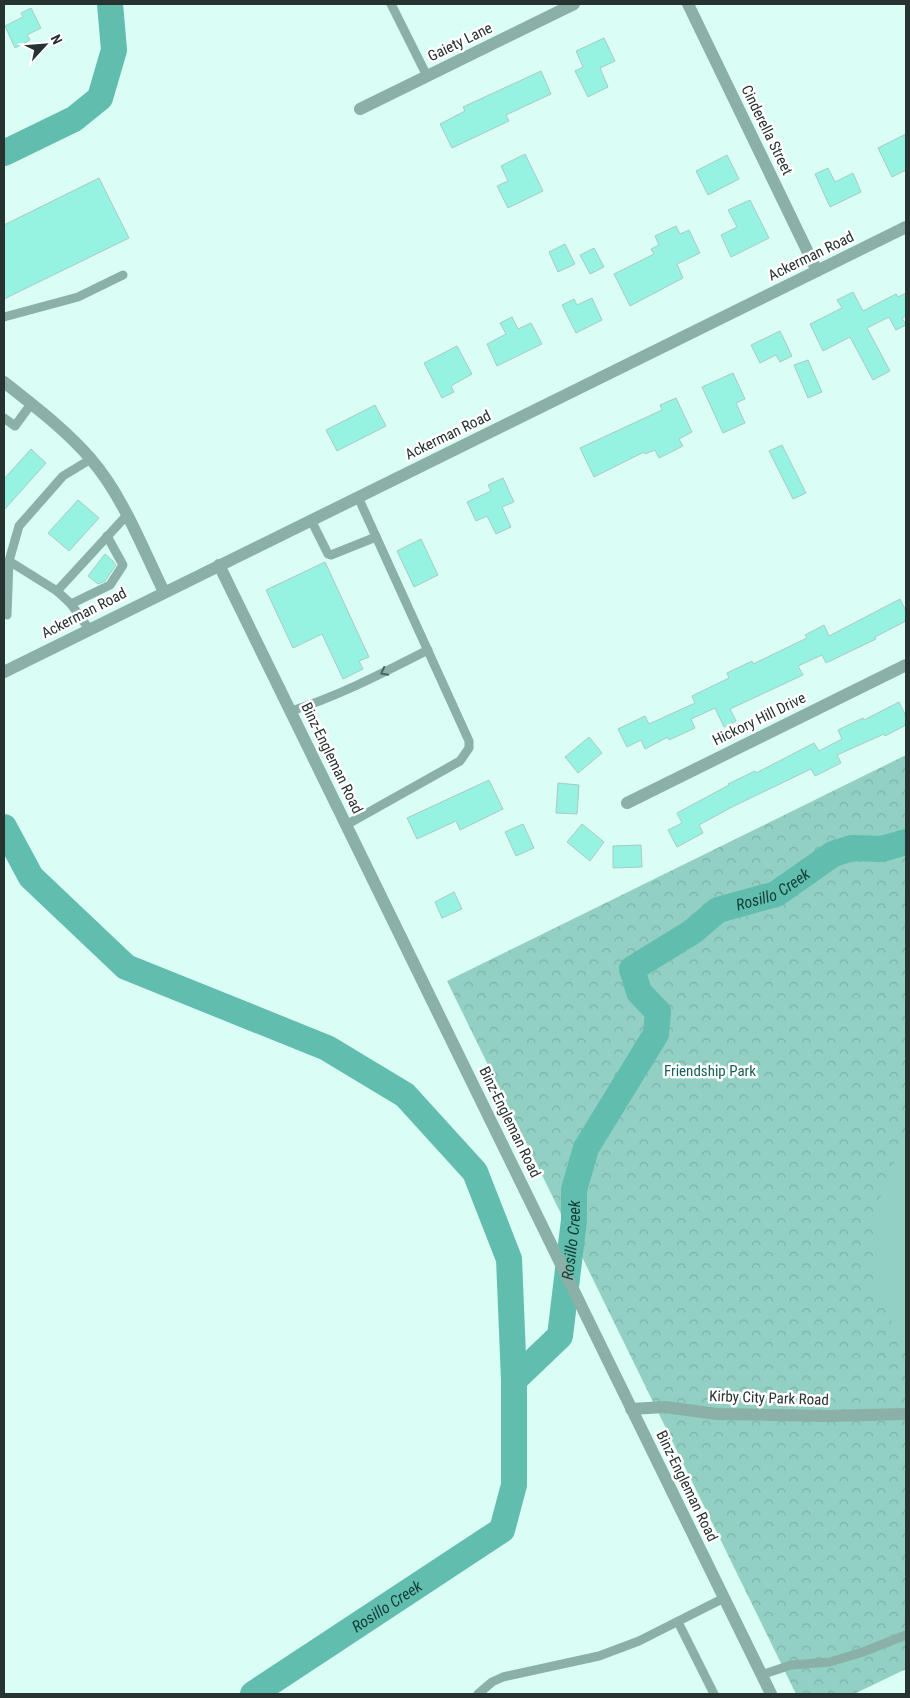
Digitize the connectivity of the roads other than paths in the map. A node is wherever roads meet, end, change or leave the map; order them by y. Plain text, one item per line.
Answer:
1 (391, 4) edge
2 (574, 4) edge
3 (688, 4) edge
4 (427, 76) junction
5 (360, 109) dead end
6 (906, 228) edge
7 (817, 271) junction
8 (123, 275) dead end
9 (4, 317) edge
10 (4, 382) edge
11 (31, 404) junction
12 (4, 418) edge
13 (91, 459) junction
14 (358, 497) junction
15 (126, 515) junction
16 (311, 520) junction
17 (107, 536) junction
18 (376, 537) junction
19 (9, 561) junction
20 (219, 565) junction
21 (57, 591) junction
22 (164, 592) junction
23 (71, 604) junction
24 (7, 615) dead end
25 (89, 629) junction
26 (428, 650) junction
27 (906, 665) edge
28 (4, 672) edge
29 (291, 711) junction
30 (627, 803) dead end
31 (346, 825) junction
32 (631, 1409) junction
33 (906, 1414) edge
34 (724, 1598) junction
35 (678, 1622) junction
36 (906, 1635) edge
37 (761, 1674) junction
38 (478, 1694) edge
39 (714, 1694) edge
40 (771, 1694) edge

1 - 4 lane
2 - 4 street, Gaiety Lane
3 - 7 street, Cinderella Street
4 - 5 street, Gaiety Lane
6 - 7 street, Ackerman Road
7 - 14 street, Ackerman Road
8 - 9 lane
10 - 11 street
11 - 12 lane
11 - 13 street
13 - 15 street
13 - 19 lane
14 - 16 street, Ackerman Road
14 - 18 lane
15 - 17 lane
15 - 22 street
16 - 18 lane
16 - 20 street, Ackerman Road
17 - 21 lane
17 - 23 lane
18 - 26 lane
19 - 21 lane
19 - 24 lane
20 - 22 street, Ackerman Road
20 - 29 street, Binz-Engleman Road
21 - 23 lane
22 - 25 street, Ackerman Road
23 - 25 lane
25 - 28 street, Ackerman Road
26 -> 29 lane
26 - 31 lane
27 - 30 street, Hickory Hill Drive
29 - 31 street, Binz-Engleman Road
31 - 32 street, Binz-Engleman Road
32 - 33 street, Kirby City Park Road
32 - 34 street, Binz-Engleman Road
34 - 35 lane
34 - 37 street, Binz-Engleman Road
35 - 38 lane
35 - 39 lane
36 - 37 lane
37 - 40 street, Binz-Engleman Road

